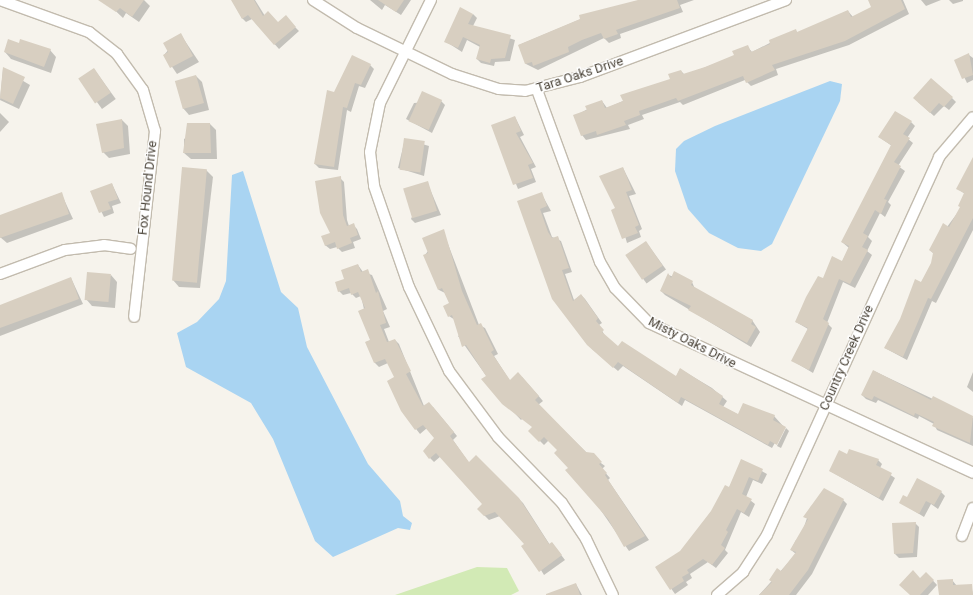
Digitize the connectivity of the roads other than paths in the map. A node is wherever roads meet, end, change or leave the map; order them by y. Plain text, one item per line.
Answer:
1 (0, 0) edge
2 (313, 0) edge
3 (431, 0) edge
4 (786, 0) edge
5 (406, 51) junction
6 (537, 90) junction
7 (973, 117) edge
8 (131, 249) dead end
9 (0, 274) edge
10 (134, 317) dead end
11 (825, 406) junction
12 (973, 473) edge
13 (973, 508) edge
14 (962, 536) dead end
15 (613, 595) edge
16 (717, 595) edge

1 - 10 street, Fox Hound Drive
2 - 5 street, Tara Oaks Drive
3 - 5 street
4 - 6 street, Tara Oaks Drive
5 - 6 street, Tara Oaks Drive
5 - 15 street
6 - 11 street, Misty Oaks Drive
7 - 11 street, Country Creek Drive
8 - 9 street
11 - 12 street, Misty Oaks Drive
11 - 16 street, Country Creek Drive
13 - 14 street

